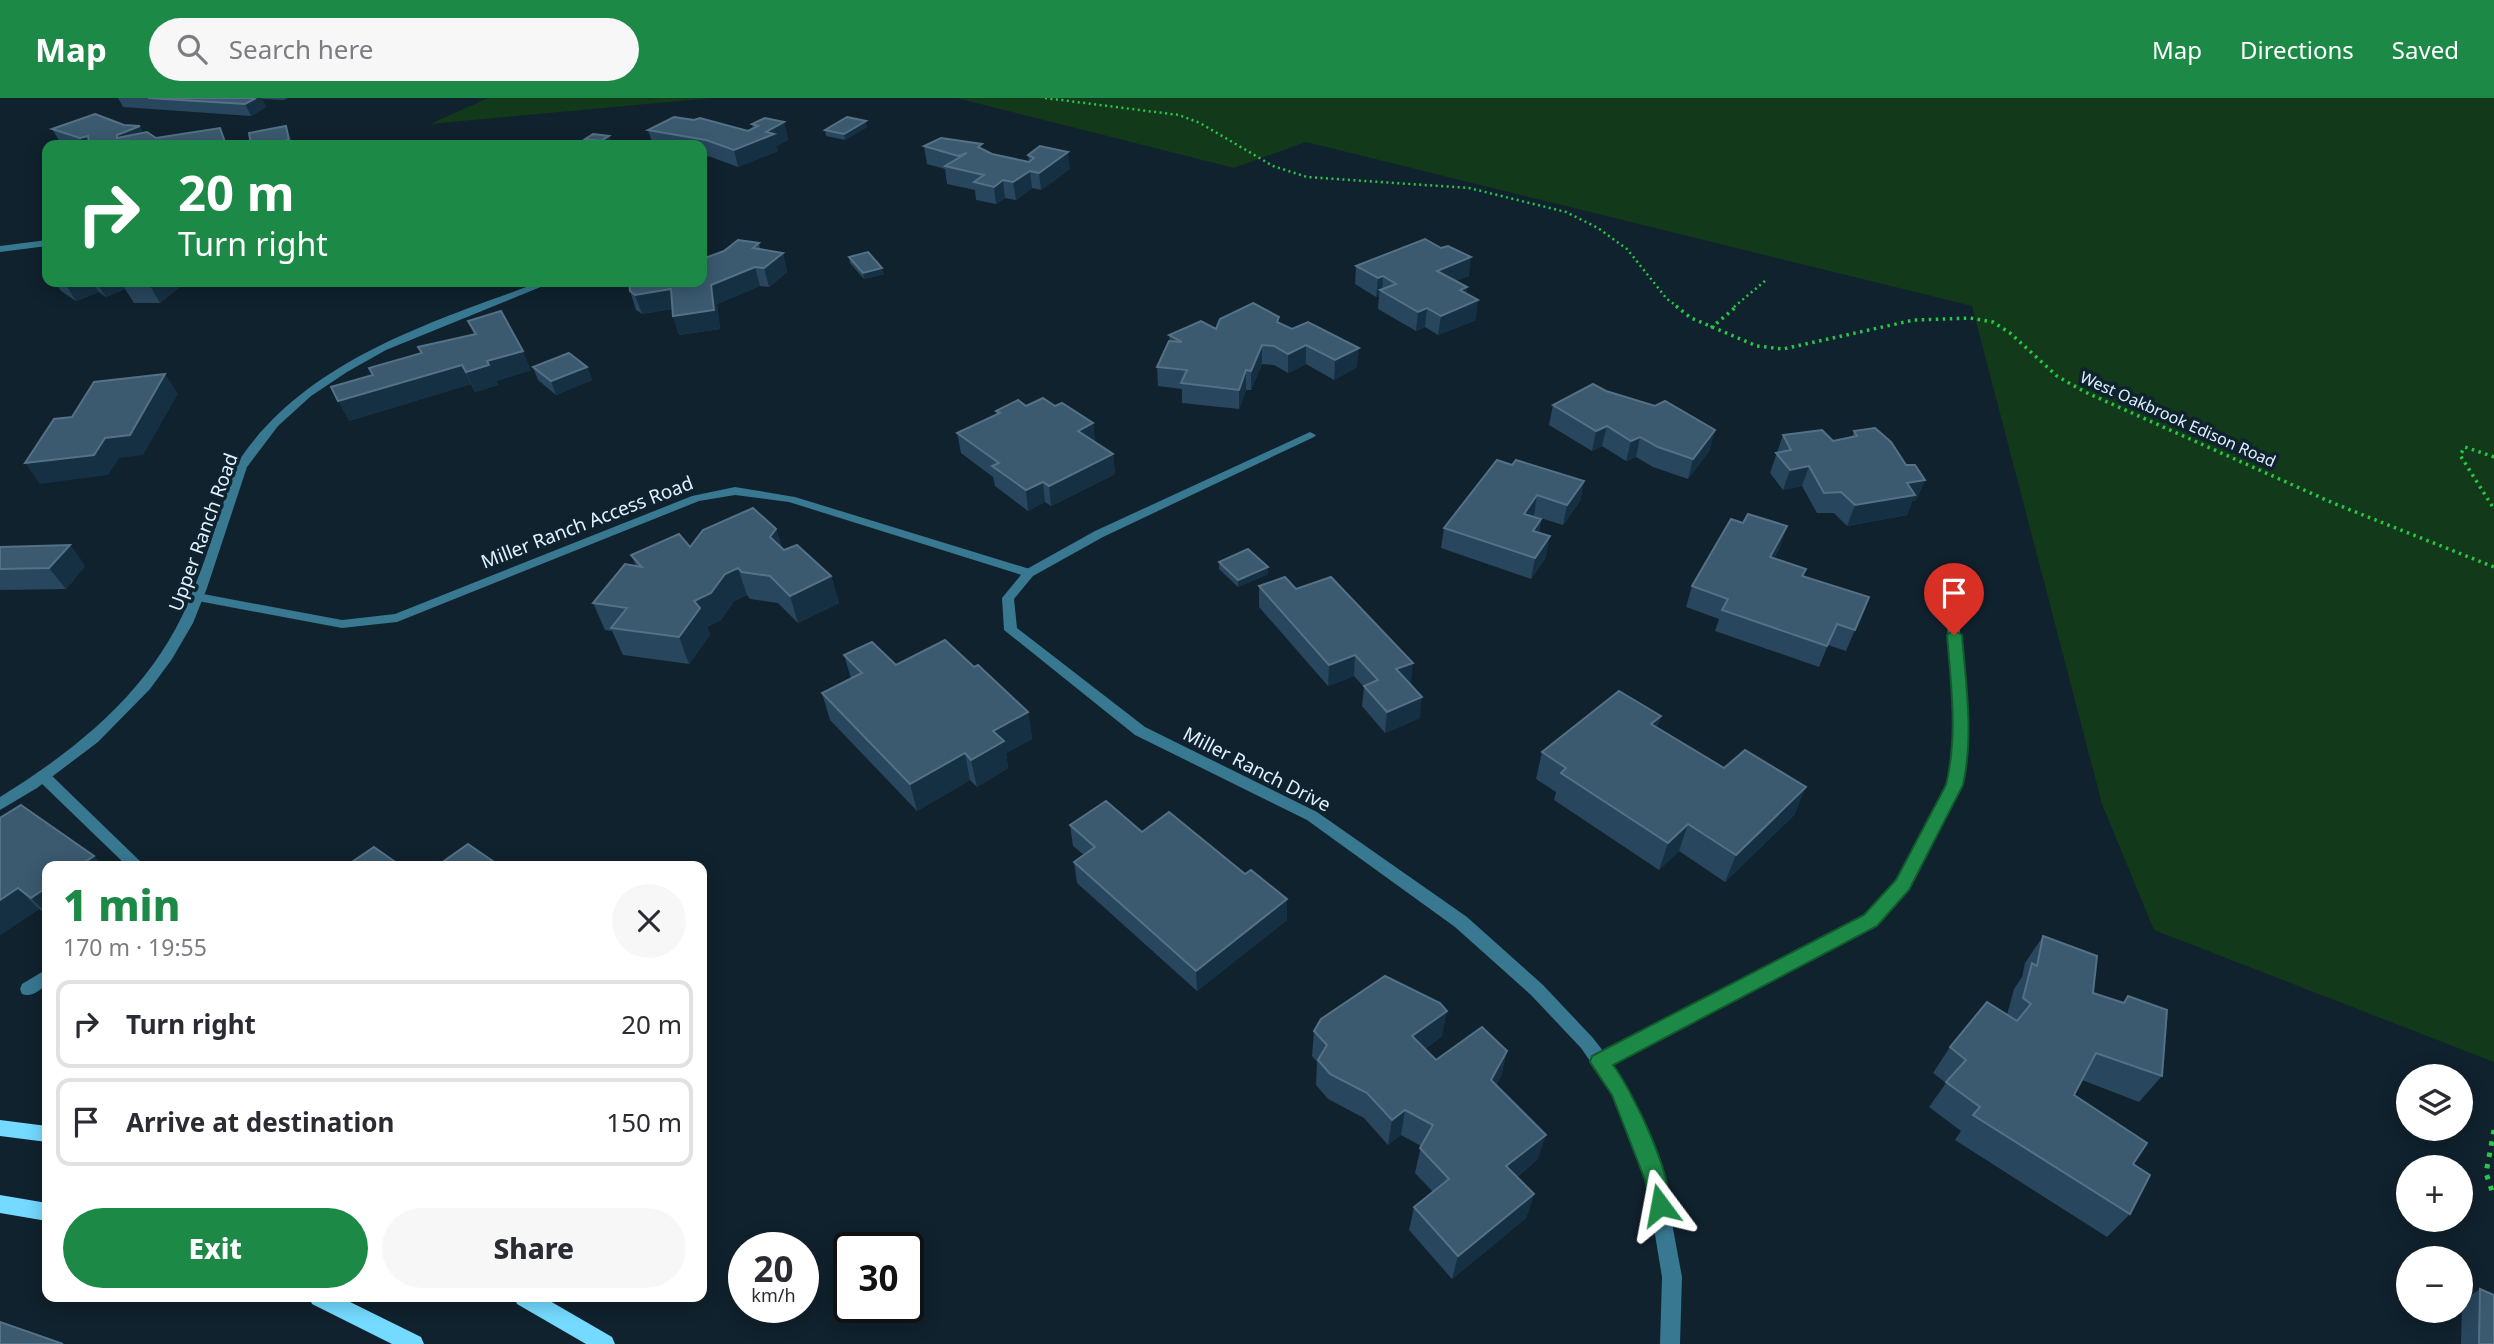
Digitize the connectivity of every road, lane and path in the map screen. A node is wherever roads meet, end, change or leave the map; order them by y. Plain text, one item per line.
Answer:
1 (1045, 98) edge
2 (42, 244) edge
3 (0, 249) edge
4 (1766, 280) dead end
5 (535, 287) edge
6 (1711, 328) junction
7 (1310, 435) dead end
8 (2494, 457) edge
9 (2494, 509) edge
10 (2494, 567) edge
11 (1029, 573) junction
12 (198, 597) junction
13 (1952, 610) dead end
14 (43, 776) junction
15 (0, 804) edge
16 (132, 861) edge
17 (42, 979) edge
18 (28, 989) dead end
19 (1600, 1062) junction
20 (0, 1128) edge
21 (2494, 1130) edge
22 (42, 1133) edge
23 (2494, 1197) edge
24 (0, 1204) edge
25 (42, 1211) edge
26 (329, 1302) edge
27 (533, 1302) edge
28 (414, 1344) edge
29 (605, 1344) edge
30 (1670, 1344) edge

1 - 6 path, West Oakbrook Edison Road
2 - 3 street
4 - 6 path
5 - 12 street, Upper Ranch Road
6 - 10 path, West Oakbrook Edison Road
7 - 11 street, Miller Ranch Drive
8 - 9 path
11 - 12 street, Miller Ranch Access Road
11 - 19 street, Miller Ranch Drive
12 - 14 street, Upper Ranch Road
13 - 19 street
14 - 15 street, Upper Ranch Road
14 - 16 street
17 - 18 street
19 - 30 street, Miller Ranch Drive
20 - 22 main road
21 - 23 path
24 - 25 main road
26 - 28 main road
27 - 29 main road

